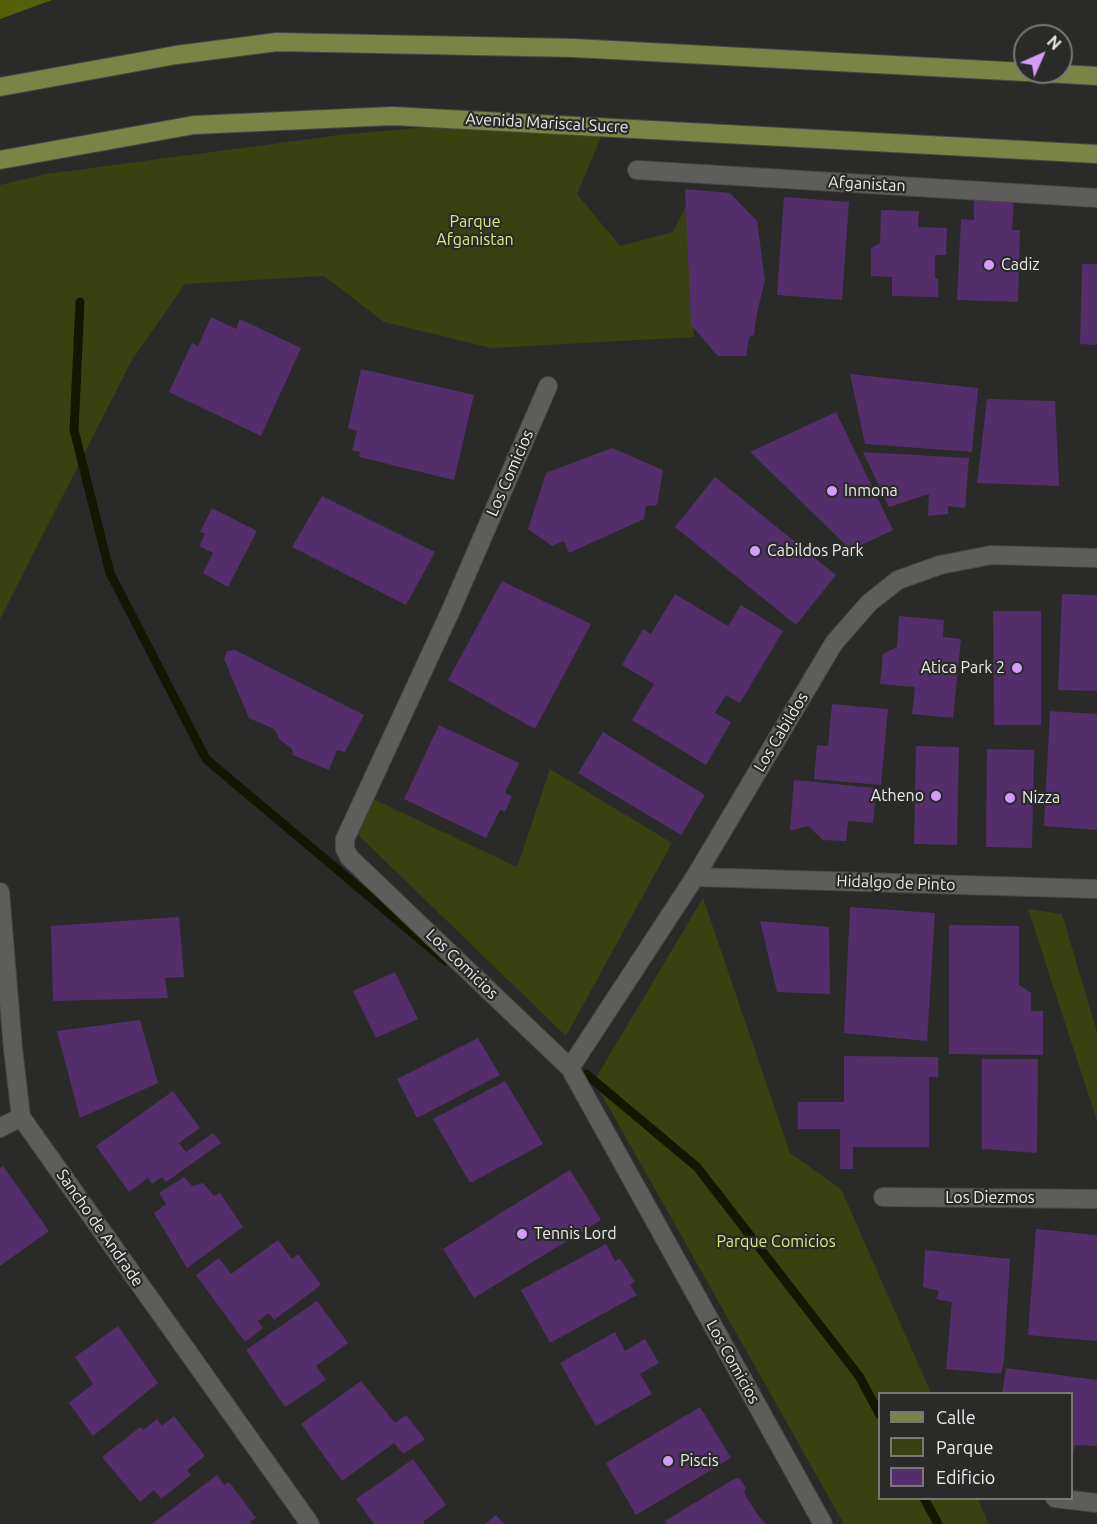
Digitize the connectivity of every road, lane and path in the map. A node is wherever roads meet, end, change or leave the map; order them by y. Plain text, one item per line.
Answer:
1 (1013, 71) edge
2 (1073, 75) edge
3 (1097, 76) edge
4 (0, 87) edge
5 (1097, 154) edge
6 (0, 160) edge
7 (637, 170) dead end
8 (1097, 198) edge
9 (548, 386) dead end
10 (1097, 558) edge
11 (695, 877) junction
12 (1097, 889) edge
13 (0, 892) edge
14 (570, 1068) junction
15 (21, 1117) junction
16 (0, 1128) edge
17 (884, 1197) dead end
18 (1097, 1199) edge
19 (1072, 1500) edge
20 (1097, 1503) edge
21 (310, 1524) edge
22 (823, 1524) edge

1 - 4 main road
2 - 3 main road
5 - 6 main road, Avenida Mariscal Sucre
7 - 8 street, Afganistan
9 - 14 street, Los Comicios
10 - 11 street, Los Cabildos
11 - 12 street, Hidalgo de Pinto
11 - 14 street, Los Cabildos
13 - 15 street
14 - 22 street, Los Comicios
15 - 16 street
15 - 21 street, Sancho de Andrade
17 - 18 street, Los Diezmos
19 - 20 street

